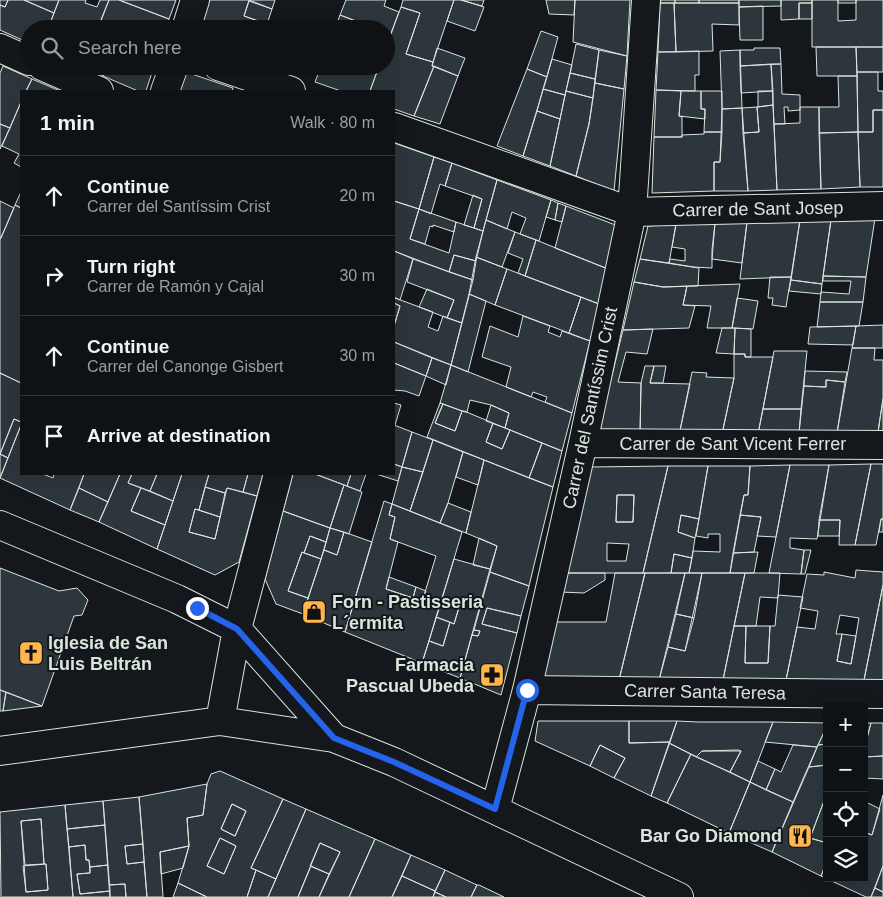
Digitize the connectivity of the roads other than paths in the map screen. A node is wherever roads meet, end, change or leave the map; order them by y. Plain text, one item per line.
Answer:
1 (195, 0) edge
2 (646, 0) edge
3 (189, 20) edge
4 (0, 48) edge
5 (20, 57) edge
6 (63, 75) edge
7 (171, 75) edge
8 (244, 75) edge
9 (97, 90) edge
10 (165, 90) edge
11 (288, 90) edge
12 (395, 127) edge
13 (883, 206) edge
14 (632, 212) junction
15 (584, 443) junction
16 (883, 445) edge
17 (278, 475) edge
18 (0, 525) edge
19 (237, 629) junction
20 (527, 690) junction
21 (883, 694) edge
22 (220, 722) junction
23 (334, 738) junction
24 (0, 751) edge
25 (495, 809) junction
26 (679, 897) edge

1 - 3 street
2 - 14 street, Carrer del Santíssim Crist
4 - 5 street
6 - 9 street
7 - 10 street
8 - 11 street
12 - 14 street
13 - 14 street, Carrer de Sant Josep
14 - 15 street, Carrer del Santíssim Crist
15 - 16 street, Carrer de Sant Vicent Ferrer
15 - 20 street, Carrer del Santíssim Crist
17 - 19 street
18 - 19 street
19 - 22 street
19 - 23 street
20 - 21 street, Carrer Santa Teresa
20 - 25 street, Carrer del Santíssim Crist
22 - 23 street
22 - 24 street
23 - 25 street
25 - 26 street

